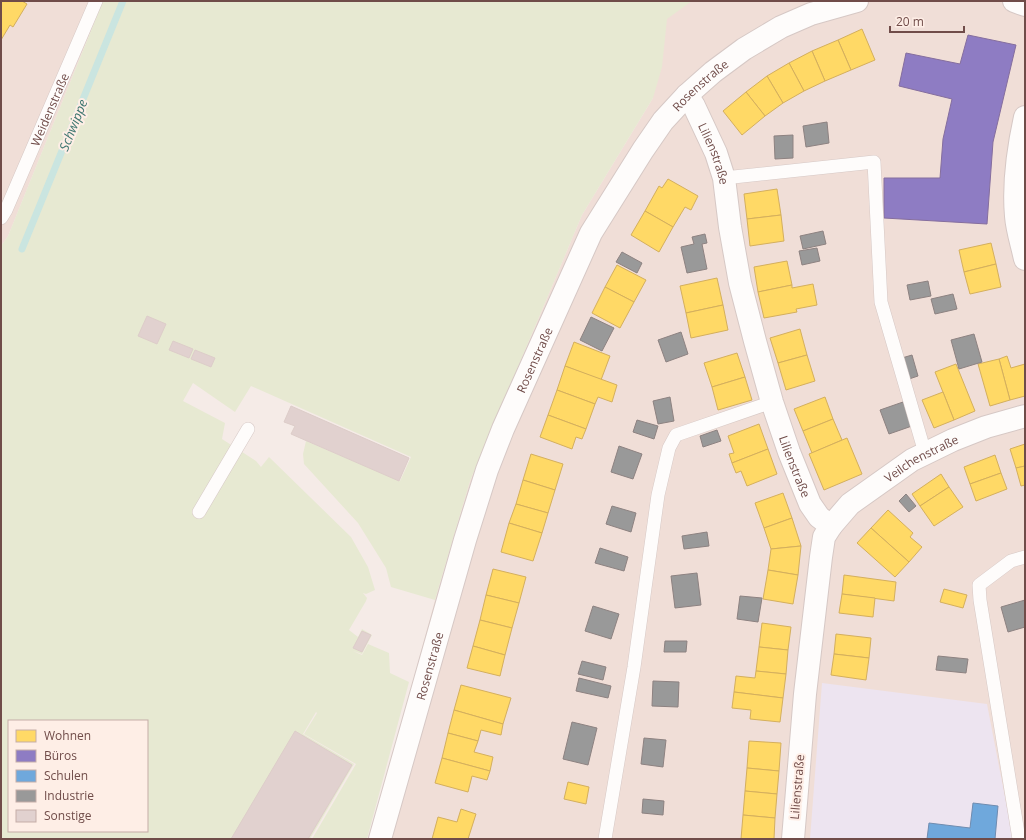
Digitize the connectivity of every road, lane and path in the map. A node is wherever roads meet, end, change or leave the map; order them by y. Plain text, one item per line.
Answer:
1 (96, 1) edge
2 (857, 1) edge
3 (1014, 1) edge
4 (1025, 5) edge
5 (687, 95) junction
6 (1025, 117) edge
7 (724, 178) junction
8 (1, 218) edge
9 (1025, 259) edge
10 (772, 402) junction
11 (1025, 416) edge
12 (248, 428) dead end
13 (925, 453) junction
14 (199, 512) dead end
15 (831, 526) junction
16 (1025, 557) edge
17 (380, 839) edge
18 (605, 839) edge
19 (793, 839) edge
20 (1020, 839) edge

1 - 8 lane, Weidenstraße
2 - 5 street, Rosenstraße
3 - 4 street
5 - 7 street, Lilienstraße
5 - 17 street, Rosenstraße
6 - 9 street
7 - 10 street, Lilienstraße
7 - 13 lane
10 - 15 street, Lilienstraße
10 - 18 lane
11 - 13 street, Veilchenstraße
12 - 14 lane
13 - 15 street, Veilchenstraße
15 - 19 street, Lilienstraße
16 - 20 lane

